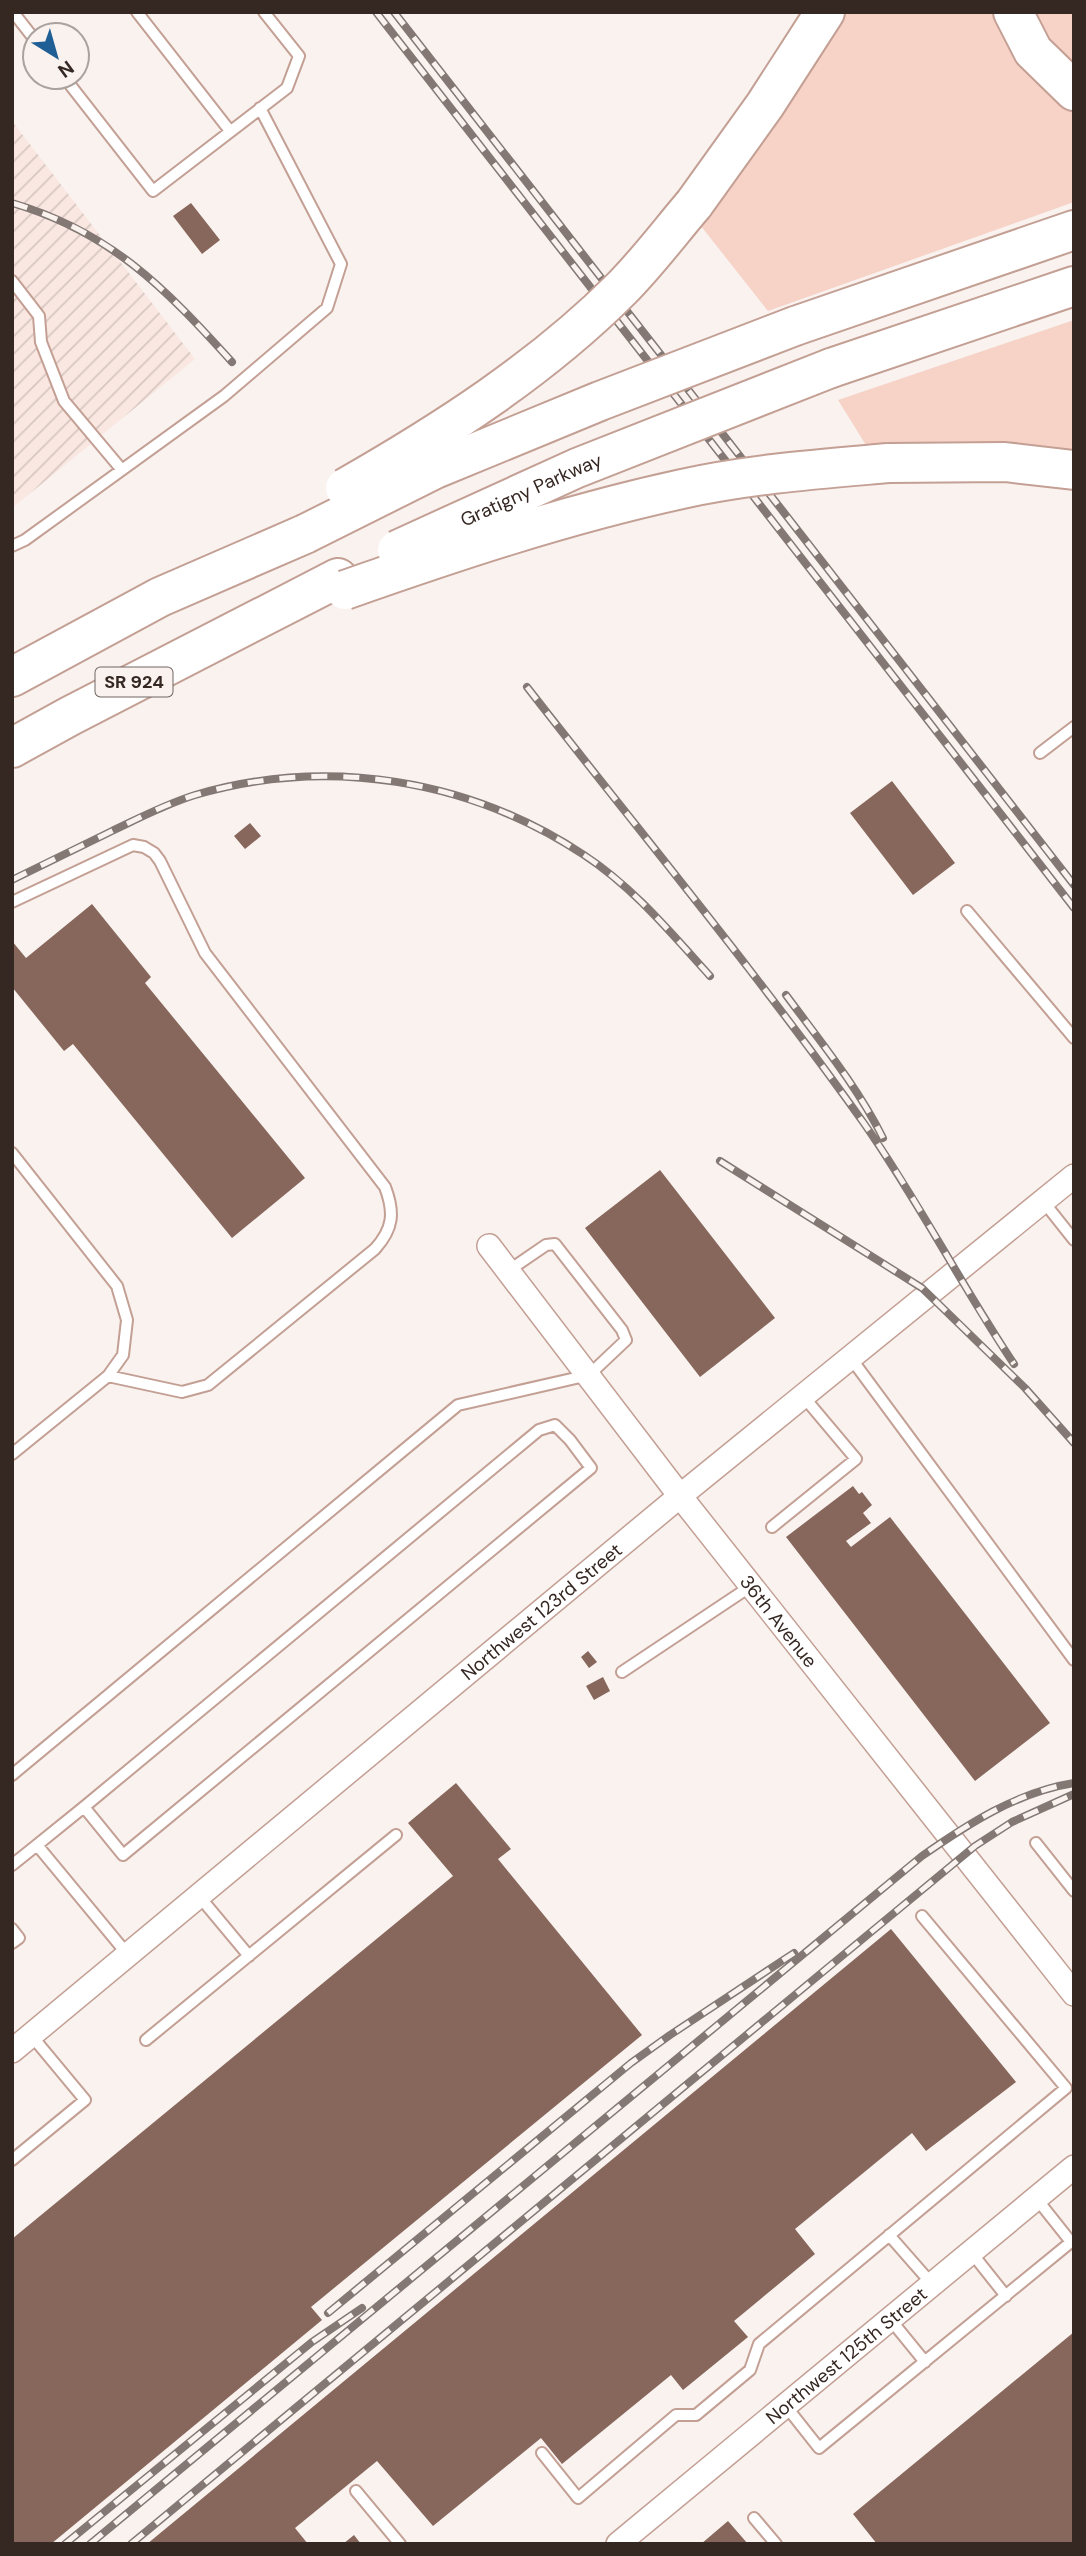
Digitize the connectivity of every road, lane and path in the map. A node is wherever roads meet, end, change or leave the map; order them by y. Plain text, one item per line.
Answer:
1 (137, 12) edge
2 (264, 12) edge
3 (825, 12) edge
4 (1013, 12) edge
5 (75, 91) edge
6 (1074, 91) edge
7 (260, 108) junction
8 (230, 131) junction
9 (1074, 230) edge
10 (12, 282) edge
11 (1074, 286) edge
12 (122, 470) junction
13 (1074, 470) edge
14 (299, 526) junction
15 (12, 546) edge
16 (342, 584) junction
17 (12, 677) edge
18 (1074, 727) edge
19 (12, 748) edge
20 (1040, 753) dead end
21 (12, 902) edge
22 (967, 911) dead end
23 (1074, 1038) edge
24 (12, 1153) edge
25 (1074, 1176) edge
26 (1043, 1201) junction
27 (1074, 1240) edge
28 (489, 1246) dead end
29 (508, 1271) junction
30 (850, 1357) junction
31 (589, 1375) junction
32 (108, 1376) junction
33 (803, 1396) junction
34 (12, 1454) edge
35 (680, 1496) junction
36 (772, 1527) dead end
37 (751, 1586) junction
38 (1074, 1660) edge
39 (622, 1672) dead end
40 (12, 1775) edge
41 (84, 1807) junction
42 (396, 1835) dead end
43 (1035, 1843) dead end
44 (37, 1845) junction
45 (12, 1865) edge
46 (1074, 1891) edge
47 (199, 1896) junction
48 (922, 1916) dead end
49 (12, 1929) edge
50 (12, 1943) edge
51 (128, 1955) junction
52 (249, 1956) junction
53 (1074, 1994) edge
54 (31, 2035) junction
55 (146, 2040) dead end
56 (12, 2051) edge
57 (12, 2160) edge
58 (1074, 2167) edge
59 (1036, 2198) junction
60 (890, 2235) junction
61 (971, 2252) junction
62 (932, 2284) junction
63 (1006, 2296) junction
64 (890, 2319) junction
65 (925, 2362) junction
66 (785, 2405) junction
67 (542, 2453) dead end
68 (356, 2491) dead end
69 (754, 2518) dead end
70 (400, 2544) edge
71 (618, 2544) edge
72 (776, 2544) edge

1 - 8 lane
2 - 7 lane
3 - 14 highway, bridge
4 - 6 highway
5 - 8 lane
7 - 8 lane
7 - 12 lane
9 - 14 highway, bridge
10 - 12 lane
11 - 16 highway, Gratigny Parkway, bridge
12 - 15 lane
13 - 16 highway, bridge
14 - 17 highway
16 - 19 highway, SR 924
18 - 20 lane
21 - 32 lane
22 - 23 lane
24 - 32 lane
25 - 26 street, Northwest 123rd Street
26 - 27 lane
26 - 30 street, Northwest 123rd Street
28 - 29 street, 36th Avenue
29 - 31 street, 36th Avenue
29 - 31 lane
30 - 33 street, Northwest 123rd Street
30 - 38 lane
31 - 35 street, 36th Avenue
31 - 40 lane
32 - 34 lane
33 - 35 street, Northwest 123rd Street
33 - 36 lane
35 - 37 street, 36th Avenue
35 - 47 street, Northwest 123rd Street
37 - 39 lane
37 - 53 street, 36th Avenue
41 - 41 lane
41 - 44 lane
42 - 52 lane
43 - 46 lane
44 - 45 lane
44 - 51 lane
47 - 51 street, Northwest 123rd Street
47 - 52 lane
48 - 60 lane
49 - 50 lane
51 - 54 street, Northwest 123rd Street
52 - 55 lane
54 - 56 street, Northwest 123rd Street
54 - 57 lane
58 - 59 street, Northwest 125th Street
59 - 61 street, Northwest 125th Street
59 - 63 lane
60 - 62 lane
60 - 67 lane
61 - 62 street, Northwest 125th Street
61 - 63 lane
62 - 64 street, Northwest 125th Street
63 - 65 lane
64 - 65 lane
64 - 66 street, Northwest 125th Street
65 - 66 lane
66 - 71 street, Northwest 125th Street
68 - 70 lane
69 - 72 lane

